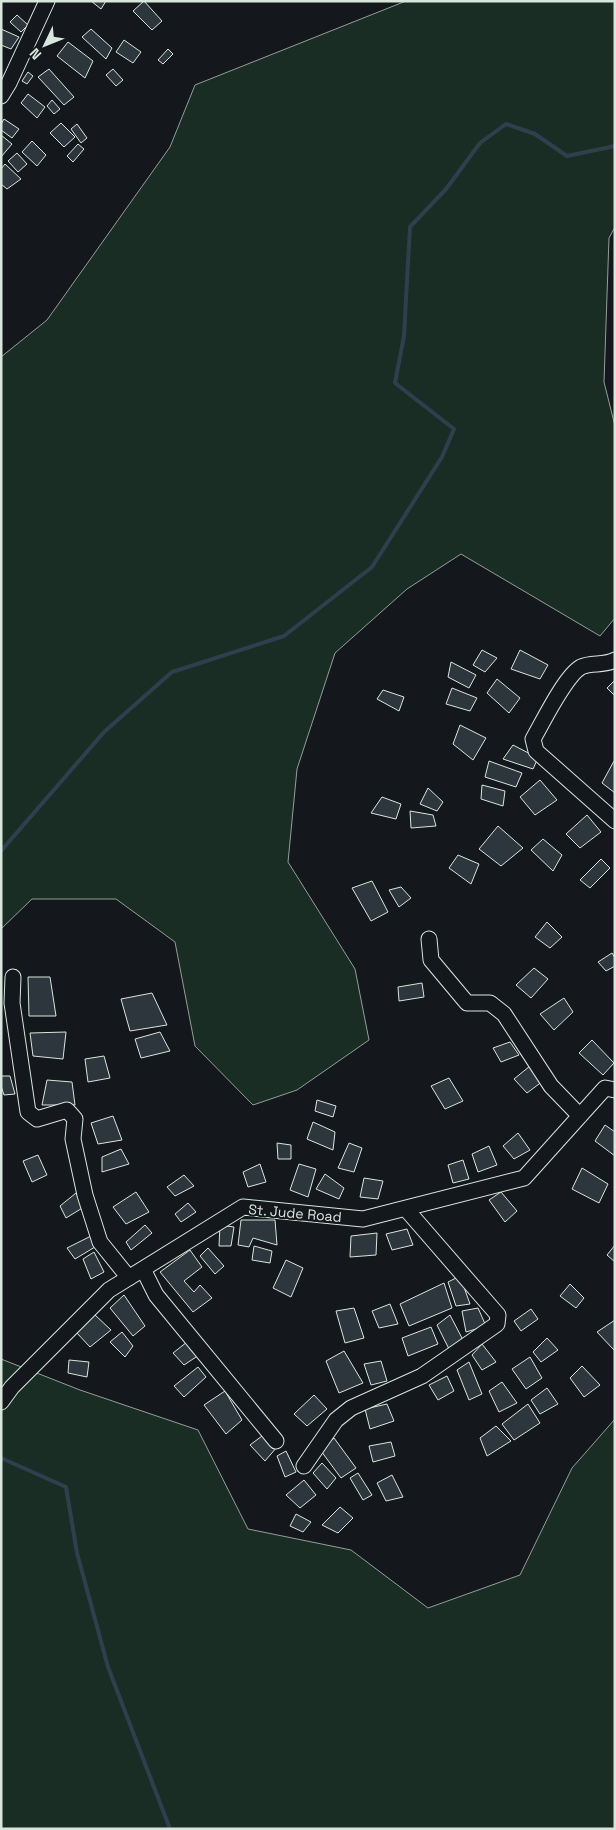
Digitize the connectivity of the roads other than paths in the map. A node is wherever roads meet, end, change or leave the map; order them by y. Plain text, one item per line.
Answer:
1 (47, 1) edge
2 (1, 96) edge
3 (615, 660) edge
4 (615, 821) edge
5 (429, 939) dead end
6 (13, 977) dead end
7 (615, 1090) edge
8 (580, 1116) junction
9 (406, 1209) junction
10 (143, 1269) junction
11 (129, 1278) junction
12 (1, 1402) edge
13 (276, 1441) dead end
14 (304, 1466) dead end

1 - 2 street
3 - 4 street
5 - 8 street
6 - 11 street
7 - 8 street, St. Jude Road
8 - 9 street, St. Jude Road
9 - 10 street, St. Jude Road
9 - 14 street
10 - 11 street, St. Jude Road
10 - 13 street
11 - 12 street, St. Jude Road

